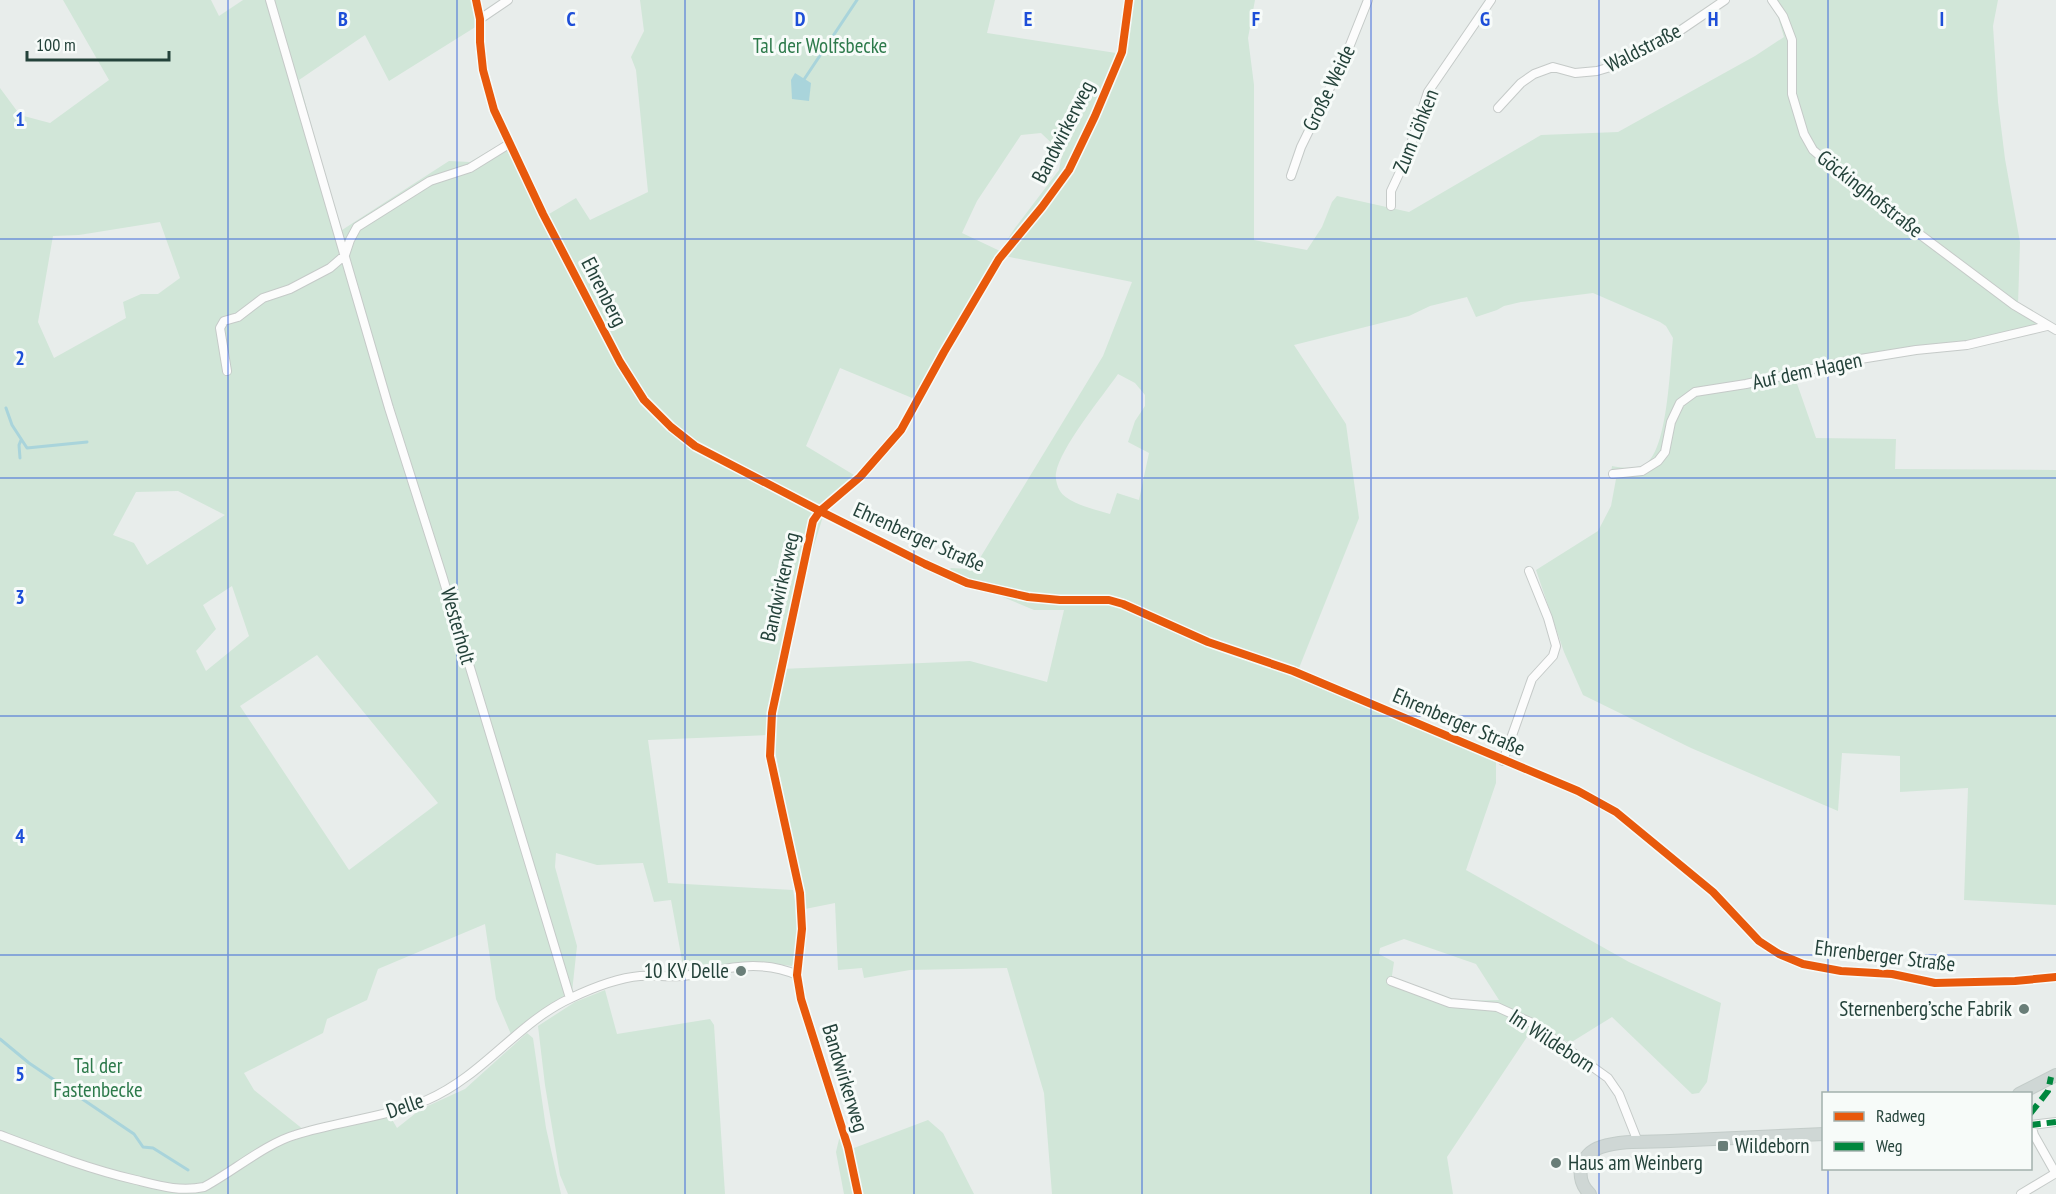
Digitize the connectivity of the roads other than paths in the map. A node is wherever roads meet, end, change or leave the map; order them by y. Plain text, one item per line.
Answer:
1 (270, 0) edge
2 (476, 0) edge
3 (508, 0) edge
4 (1129, 0) edge
5 (1368, 0) edge
6 (1491, 0) edge
7 (1725, 0) edge
8 (1772, 0) edge
9 (480, 19) junction
10 (1498, 108) dead end
11 (509, 144) junction
12 (1291, 176) dead end
13 (1391, 206) dead end
14 (345, 255) junction
15 (2047, 326) junction
16 (2056, 330) edge
17 (227, 370) dead end
18 (1613, 474) dead end
19 (820, 511) junction
20 (1528, 571) dead end
21 (1503, 761) junction
22 (797, 975) junction
23 (2056, 977) edge
24 (1391, 981) dead end
25 (570, 998) junction
26 (2056, 1075) edge
27 (2023, 1092) edge
28 (2056, 1122) edge
29 (2032, 1125) edge
30 (2032, 1128) edge
31 (1822, 1134) edge
32 (0, 1135) edge
33 (1638, 1142) junction
34 (2056, 1173) edge
35 (858, 1194) edge
36 (1590, 1194) edge
37 (2021, 1194) edge

1 - 14 street
2 - 9 street, Ehrenberg
3 - 9 street
4 - 19 street, Bandwirkerweg
5 - 12 street, Große Weide
6 - 13 street, Zum Löhken
7 - 10 street, Waldstraße
8 - 15 street, Göckinghofstraße
9 - 11 street, Ehrenberg
11 - 14 street
11 - 19 street, Ehrenberg
14 - 17 street
14 - 25 street, Westerholt
15 - 16 street, Göckinghofstraße
15 - 18 street, Auf dem Hagen
19 - 21 street, Ehrenberger Straße
19 - 22 street, Bandwirkerweg
20 - 21 street
21 - 23 street, Ehrenberger Straße
22 - 25 street, Delle
22 - 35 street, Bandwirkerweg
24 - 33 street, Im Wildeborn
25 - 32 street, Delle
26 - 27 main road
28 - 29 street
30 - 34 street
31 - 33 main road
33 - 36 main road
34 - 37 street

